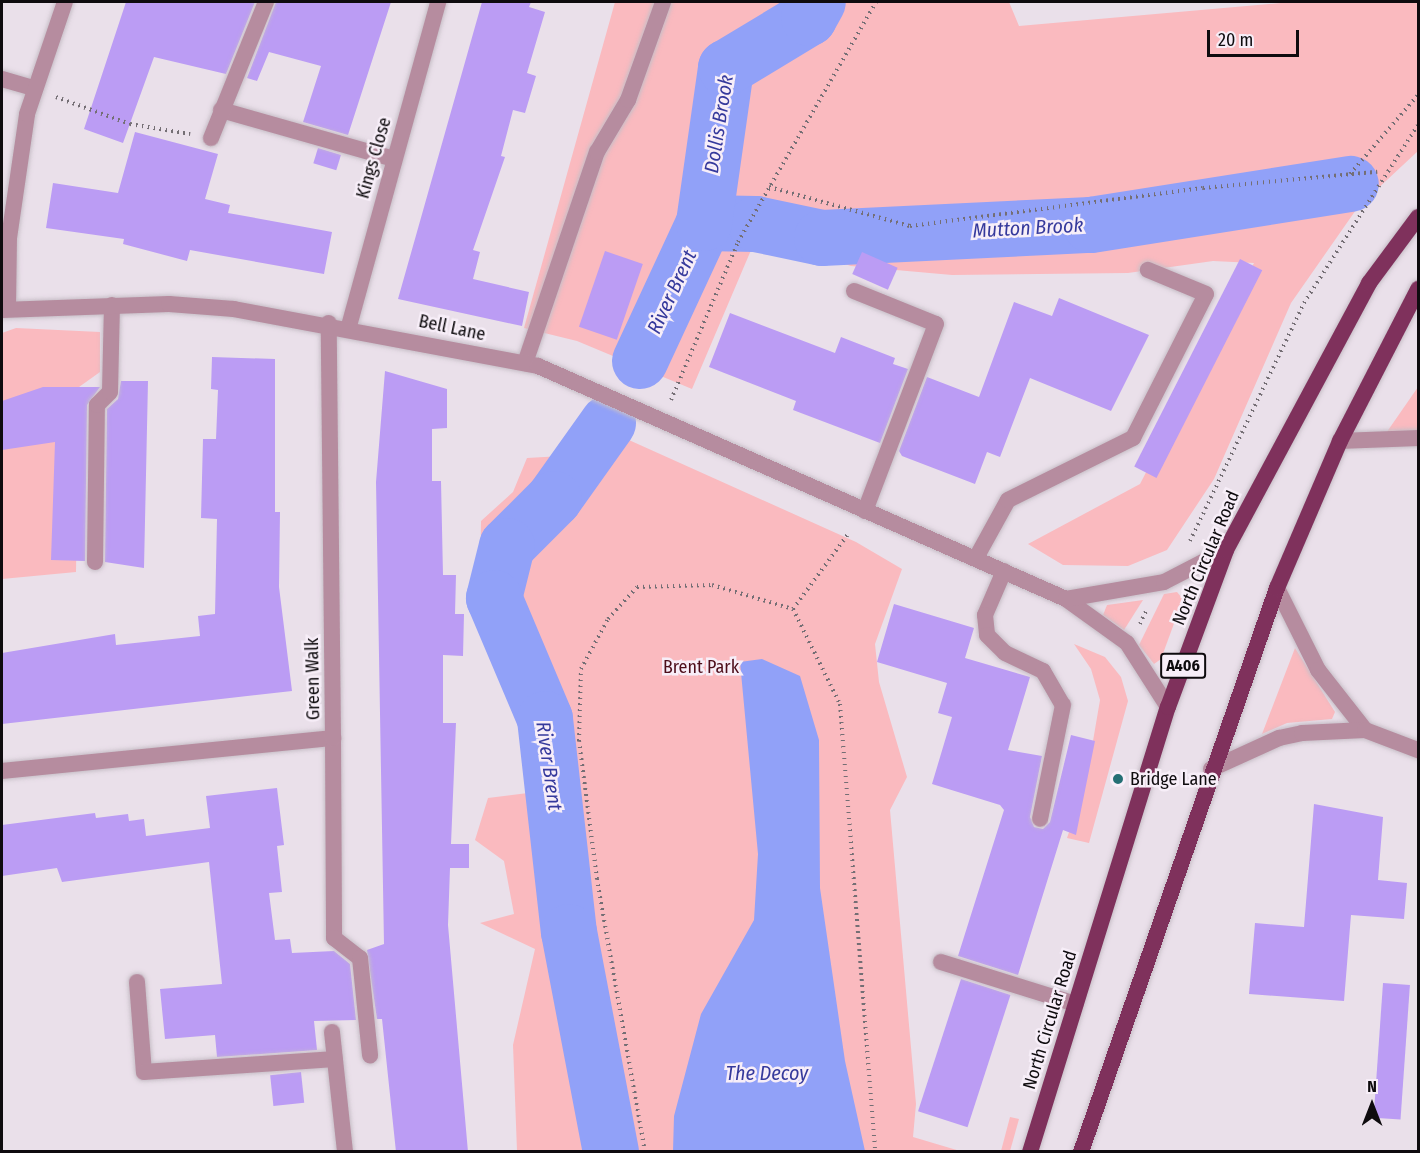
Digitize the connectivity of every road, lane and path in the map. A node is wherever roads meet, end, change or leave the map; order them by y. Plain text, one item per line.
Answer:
1 (65, 2) edge
2 (266, 2) edge
3 (438, 2) edge
4 (663, 2) edge
5 (876, 2) edge
6 (2, 79) edge
7 (33, 88) junction
8 (1419, 95) edge
9 (221, 110) junction
10 (1419, 124) edge
11 (211, 138) joint
12 (394, 159) junction
13 (1377, 172) dead end
14 (1350, 175) junction
15 (769, 188) junction
16 (1419, 217) edge
17 (1148, 270) dead end
18 (1419, 289) edge
19 (854, 291) dead end
20 (112, 305) junction
21 (5, 309) edge
22 (329, 323) junction
23 (349, 326) junction
24 (525, 363) junction
25 (675, 389) dead end
26 (1419, 438) edge
27 (1340, 441) junction
28 (865, 511) junction
29 (848, 534) dead end
30 (1179, 550) dead end
31 (1226, 550) junction
32 (976, 558) junction
33 (95, 562) dead end
34 (1004, 571) junction
35 (1277, 588) junction
36 (1152, 598) dead end
37 (1066, 599) junction
38 (793, 609) junction
39 (1134, 634) dead end
40 (1168, 707) junction
41 (1365, 730) junction
42 (333, 738) junction
43 (1419, 750) edge
44 (1211, 769) junction
45 (2, 771) edge
46 (1040, 819) dead end
47 (941, 962) dead end
48 (137, 982) dead end
49 (1076, 1004) junction
50 (332, 1032) dead end
51 (370, 1055) dead end
52 (335, 1059) junction
53 (345, 1152) edge
54 (645, 1152) edge
55 (875, 1152) edge
56 (1030, 1152) edge
57 (1081, 1152) edge

1 - 7 street
2 - 9 street
3 - 12 street, Kings Close
4 - 24 street
5 - 15 path
6 - 7 street
7 - 11 path
7 - 21 street
8 - 14 path
9 - 11 street
9 - 12 street
10 - 30 path
12 - 23 street, Kings Close
13 - 14 path
14 - 15 path
15 - 25 path
16 - 31 highway, North Circular Road / A406
17 - 32 street
18 - 27 highway
19 - 28 street
20 - 21 street, Bell Lane
20 - 22 street, Bell Lane
20 - 33 street
22 - 23 street, Bell Lane
22 - 42 street, Green Walk
23 - 24 street, Bell Lane
24 - 28 street, Bell Lane
26 - 27 street
27 - 35 highway
28 - 32 street
29 - 38 path
31 - 37 street
31 - 40 highway, North Circular Road / A406
32 - 34 street
34 - 37 street
34 - 46 street
35 - 41 street
35 - 44 highway
36 - 39 path
37 - 40 street
38 - 54 path
38 - 55 path
40 - 49 highway, North Circular Road / A406
41 - 43 street
41 - 44 street
42 - 45 street, Green Walk
42 - 51 street
44 - 57 highway
47 - 49 street
48 - 52 street
49 - 56 highway, North Circular Road / A406
50 - 52 street
52 - 53 street

